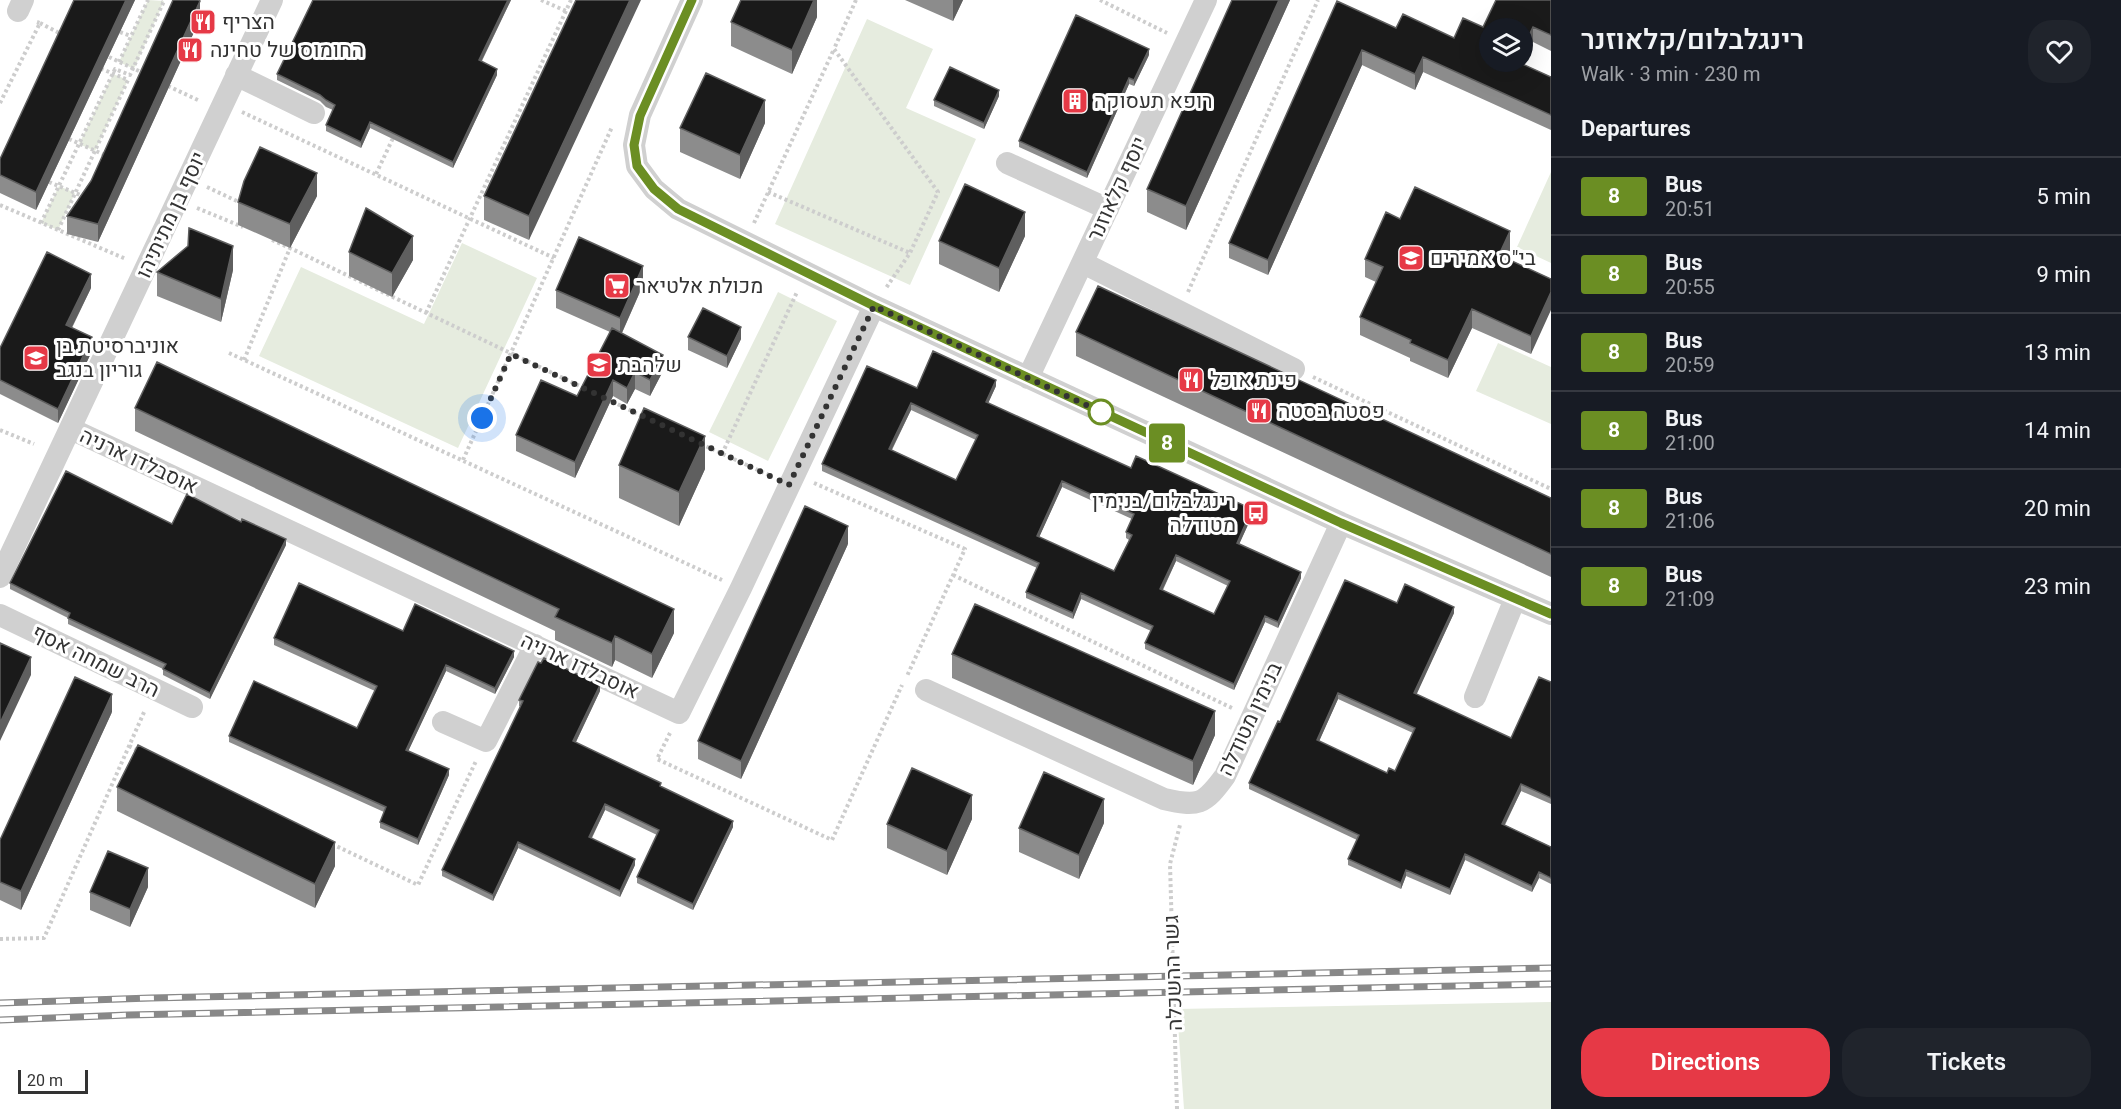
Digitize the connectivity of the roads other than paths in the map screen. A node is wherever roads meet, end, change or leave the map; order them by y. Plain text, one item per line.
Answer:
1 (272, 0) edge
2 (692, 0) edge
3 (1206, 0) edge
4 (237, 75) junction
5 (314, 123) road end
6 (1007, 163) dead end
7 (1108, 209) junction
8 (1083, 263) junction
9 (874, 306) junction
10 (1294, 369) road end
11 (1029, 378) junction
12 (71, 429) junction
13 (1341, 523) junction
14 (0, 577) edge
15 (1515, 598) junction
16 (1551, 614) edge
17 (0, 615) edge
18 (535, 645) junction
19 (926, 690) dead end
20 (1475, 697) dead end
21 (192, 707) dead end
22 (443, 722) dead end

1 - 4 street, יוסף בן מתיתיהו
2 - 9 street
3 - 7 street, יוסף קלאוזנר
4 - 5 street
4 - 12 street, יוסף בן מתיתיהו
6 - 7 street
7 - 8 street, יוסף קלאוזנר
8 - 10 street
8 - 11 street, יוסף קלאוזנר
9 - 11 street
9 - 18 street, אוסבלדו ארניה
11 - 13 street
12 - 14 street
12 - 18 street, אוסבלדו ארניה
13 - 15 street
13 - 19 street, בנימין מטודלה
15 - 16 street
15 - 20 street
17 - 21 street, הרב שמחה אסף
18 - 22 street

